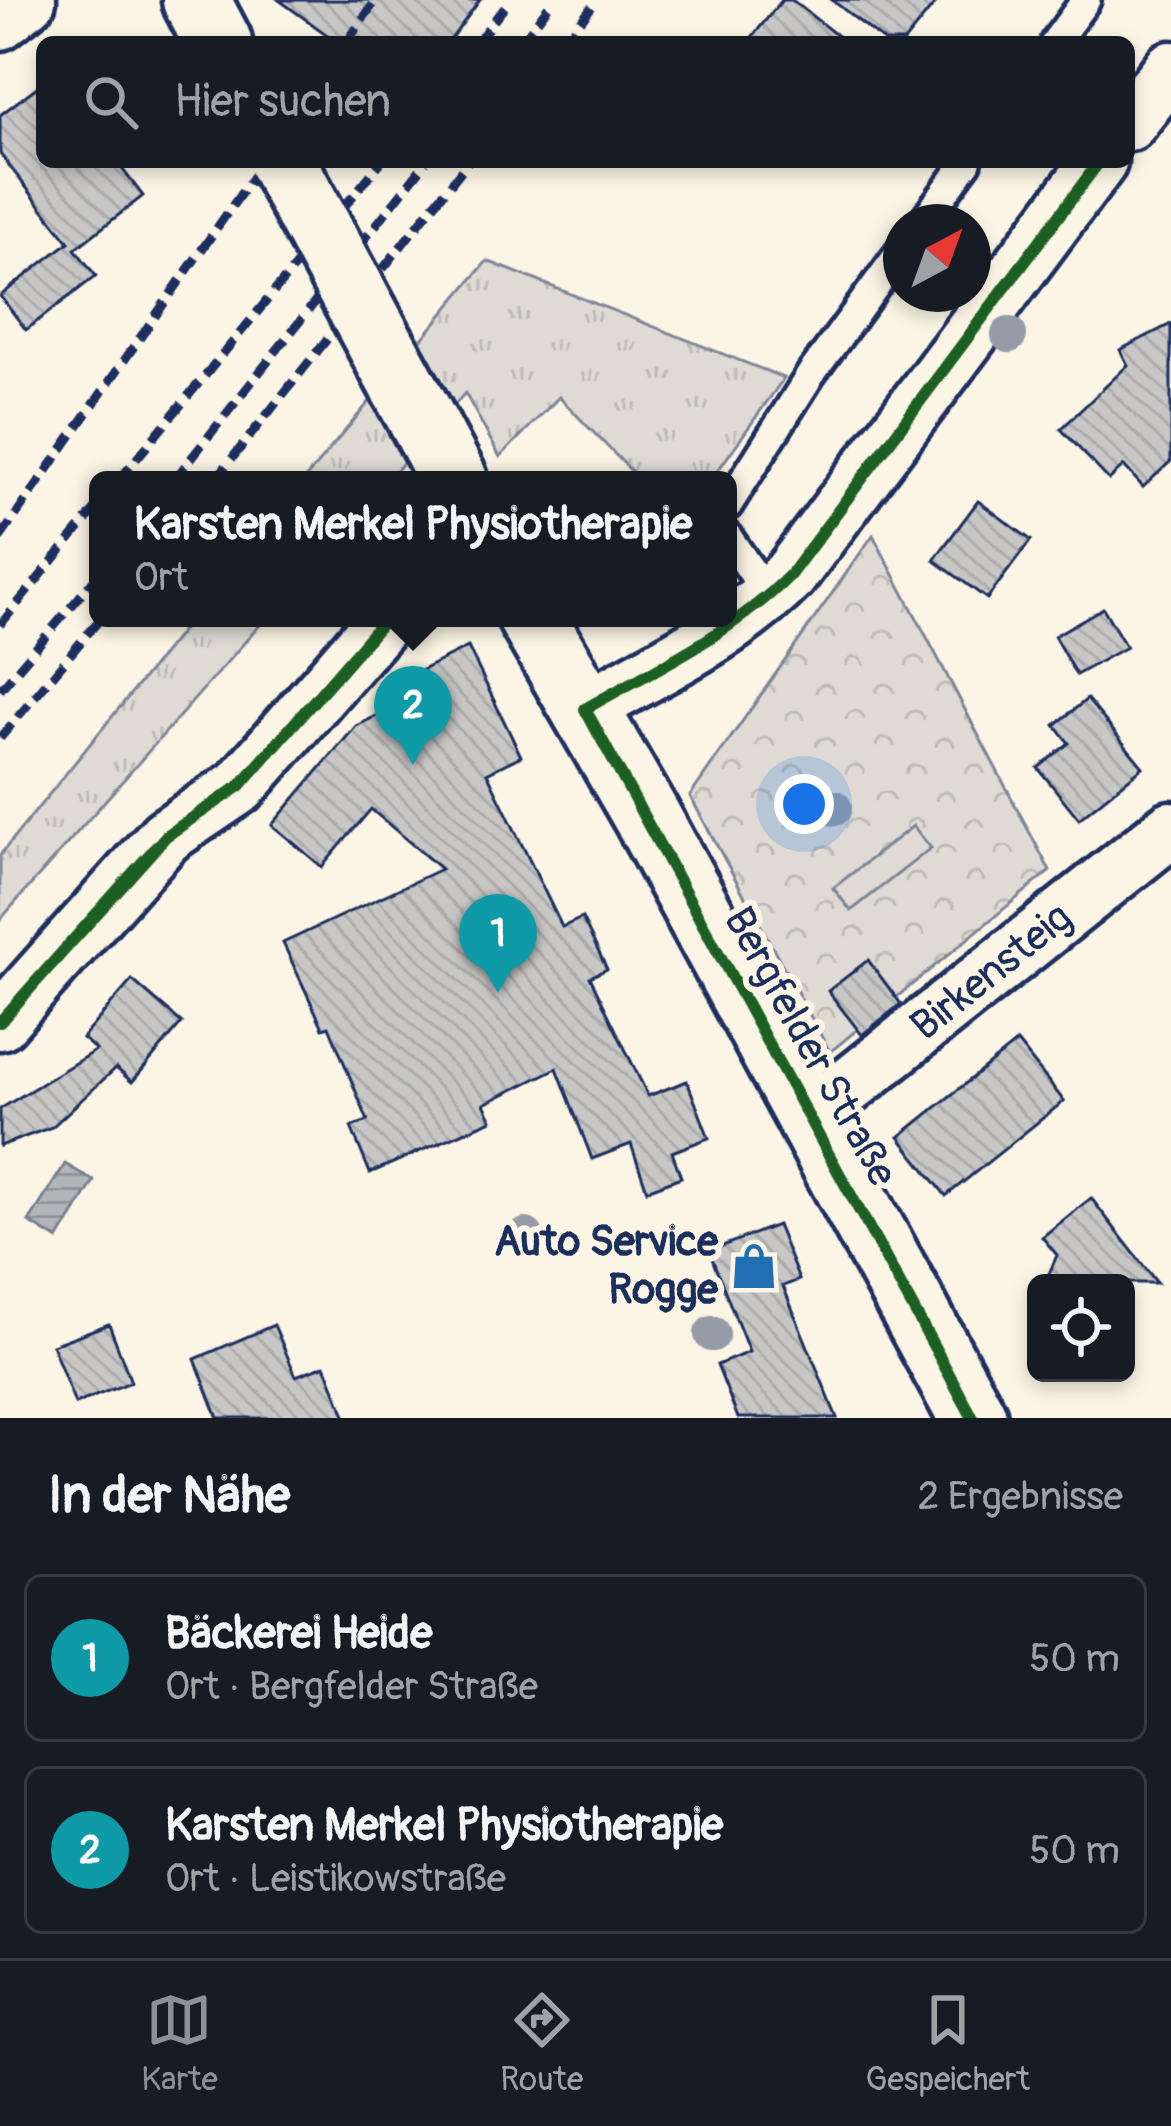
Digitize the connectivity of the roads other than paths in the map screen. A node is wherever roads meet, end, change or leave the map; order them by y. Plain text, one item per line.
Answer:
1 (28, 0) edge
2 (196, 0) edge
3 (1086, 0) edge
4 (0, 22) edge
5 (215, 36) edge
6 (1059, 36) edge
7 (1171, 69) edge
8 (1135, 115) edge
9 (285, 168) edge
10 (962, 168) edge
11 (1095, 168) edge
12 (936, 204) edge
13 (883, 276) edge
14 (442, 457) edge
15 (737, 491) edge
16 (737, 550) edge
17 (769, 597) junction
18 (737, 620) edge
19 (378, 627) edge
20 (537, 627) edge
21 (728, 627) edge
22 (585, 709) junction
23 (1171, 829) edge
24 (0, 1022) edge
25 (811, 1116) junction
26 (973, 1418) edge

1 - 4 street
2 - 5 main road
3 - 6 lane
7 - 8 street
9 - 14 main road, bridge
10 - 12 lane
11 - 17 street
13 - 15 lane
16 - 17 lane
17 - 18 street
19 - 24 street
20 - 22 main road, Bergfelder Straße
21 - 22 street
22 - 25 main road, Bergfelder Straße
23 - 25 street, Birkensteig
25 - 26 main road, Bergfelder Straße

